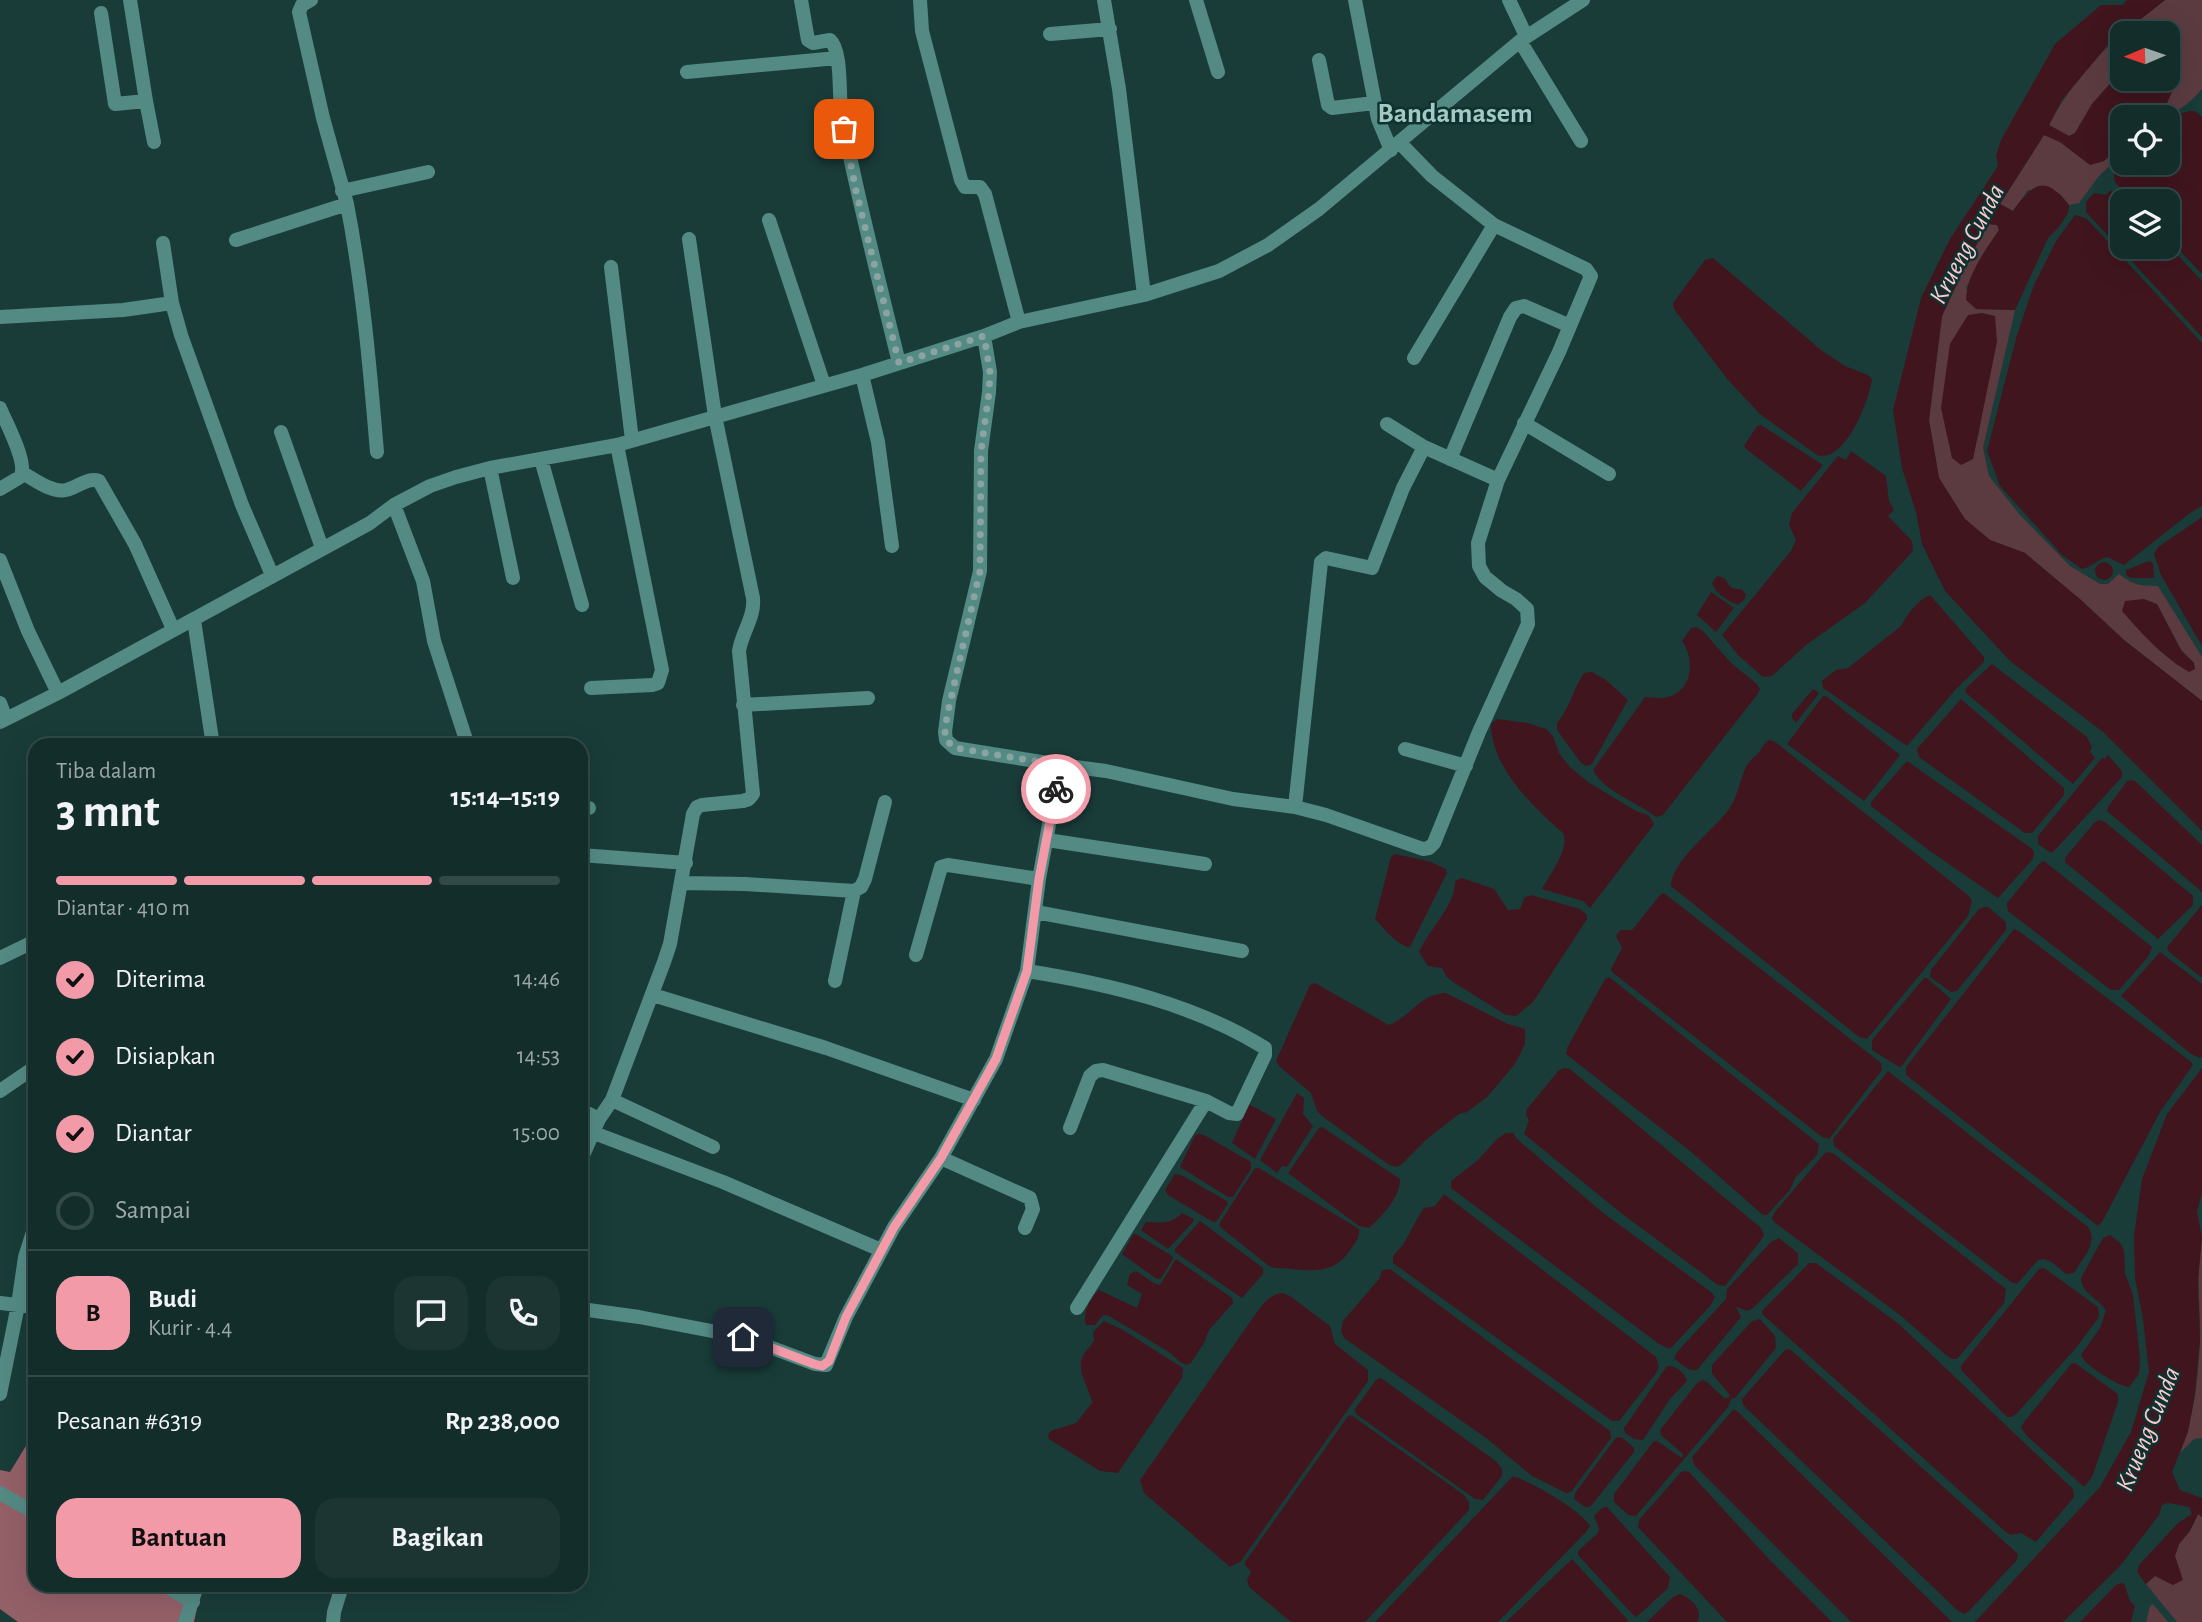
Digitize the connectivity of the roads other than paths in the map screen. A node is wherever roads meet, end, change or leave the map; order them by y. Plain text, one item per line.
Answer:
1 (130, 0) edge
2 (137, 0) edge
3 (312, 0) edge
4 (801, 0) edge
5 (920, 0) edge
6 (1104, 0) edge
7 (1196, 0) edge
8 (1355, 0) edge
9 (1509, 0) edge
10 (1583, 0) edge
11 (101, 13) dead end
12 (1110, 29) junction
13 (1050, 34) dead end
14 (1523, 39) junction
15 (837, 58) junction
16 (1319, 60) dead end
17 (687, 72) dead end
18 (1218, 72) dead end
19 (146, 101) junction
20 (1374, 103) junction
21 (1581, 141) dead end
22 (154, 142) dead end
23 (1395, 146) junction
24 (428, 172) dead end
25 (344, 198) junction
26 (769, 220) dead end
27 (1494, 225) junction
28 (689, 239) dead end
29 (236, 240) dead end
30 (163, 243) dead end
31 (611, 267) dead end
32 (1144, 295) junction
33 (172, 303) junction
34 (0, 317) edge
35 (1019, 322) junction
36 (1570, 326) junction
37 (984, 336) junction
38 (1415, 358) dead end
39 (899, 363) junction
40 (862, 375) junction
41 (824, 385) junction
42 (0, 408) edge
43 (715, 416) junction
44 (1387, 424) dead end
45 (1524, 424) junction
46 (281, 432) dead end
47 (632, 440) junction
48 (617, 445) junction
49 (1424, 447) junction
50 (377, 452) dead end
51 (541, 459) junction
52 (1450, 459) junction
53 (490, 468) junction
54 (23, 473) junction
55 (1609, 474) dead end
56 (1498, 480) junction
57 (0, 489) edge
58 (394, 505) junction
59 (892, 546) dead end
60 (322, 548) junction
61 (0, 560) edge
62 (272, 575) junction
63 (513, 578) dead end
64 (582, 605) dead end
65 (194, 620) junction
66 (173, 629) junction
67 (590, 688) dead end
68 (58, 693) junction
69 (868, 698) dead end
70 (0, 703) edge
71 (743, 705) junction
72 (3, 721) edge
73 (212, 738) edge
74 (465, 738) edge
75 (1405, 749) dead end
76 (1060, 765) junction
77 (1466, 766) junction
78 (885, 802) dead end
79 (1295, 807) junction
80 (1047, 840) junction
81 (588, 856) edge
82 (686, 863) junction
83 (1205, 864) dead end
84 (1039, 879) junction
85 (682, 883) junction
86 (854, 891) junction
87 (1036, 912) junction
88 (28, 944) edge
89 (1242, 951) dead end
90 (916, 955) dead end
91 (0, 958) edge
92 (1027, 971) junction
93 (835, 981) dead end
94 (653, 995) junction
95 (28, 1072) edge
96 (0, 1091) edge
97 (612, 1100) junction
98 (974, 1100) junction
99 (1206, 1101) junction
100 (588, 1117) edge
101 (597, 1126) junction
102 (1070, 1128) dead end
103 (588, 1145) edge
104 (713, 1147) dead end
105 (941, 1158) junction
106 (1025, 1228) dead end
107 (28, 1245) edge
108 (881, 1250) junction
109 (0, 1303) edge
110 (18, 1305) junction
111 (28, 1306) edge
112 (1077, 1308) dead end
113 (588, 1310) edge
114 (0, 1394) edge
115 (0, 1493) edge
116 (28, 1509) edge
117 (176, 1592) edge
118 (196, 1592) edge
119 (340, 1592) edge
120 (193, 1602) junction
121 (186, 1622) edge
122 (333, 1622) edge

1 - 2 street
1 - 19 street
3 - 25 street
4 - 15 street
5 - 35 street
6 - 12 street
7 - 18 street
8 - 20 street
9 - 14 street
10 - 14 street
11 - 19 street
12 - 13 street
12 - 32 street
14 - 21 street
14 - 23 street
15 - 17 street
15 - 39 street
16 - 20 street
19 - 22 street
20 - 23 street
23 - 27 street
23 - 32 street
24 - 25 street
25 - 29 street
25 - 50 street
26 - 41 street
27 - 36 street
27 - 38 street
28 - 43 street
30 - 33 street
31 - 47 street
32 - 35 street
33 - 34 street
33 - 62 street
35 - 37 street
36 - 45 street
36 - 52 street
37 - 39 street
37 - 76 street
39 - 40 street
40 - 41 street
40 - 59 street
41 - 43 street
42 - 54 street
43 - 47 street
43 - 71 street
44 - 49 street
45 - 55 street
45 - 56 street
46 - 60 street
47 - 48 street
48 - 51 street
48 - 67 street
49 - 52 street
49 - 79 street
51 - 53 street
51 - 64 street
52 - 56 street
53 - 58 street
53 - 63 street
54 - 57 street
54 - 66 street
56 - 77 street
58 - 60 street
58 - 74 street
60 - 62 street
61 - 68 street
62 - 65 street
65 - 66 street
65 - 73 street
66 - 68 street
68 - 72 street
69 - 71 street
70 - 72 street
71 - 82 street
75 - 77 street
76 - 79 street
76 - 80 street
77 - 79 street
78 - 86 street
80 - 83 street
80 - 84 street
81 - 82 street
82 - 85 street
84 - 87 street
84 - 90 street
85 - 86 street
85 - 94 street
86 - 93 street
87 - 89 street
87 - 92 street
88 - 91 street
92 - 98 street
92 - 99 street
94 - 97 street
94 - 98 street
95 - 96 street
97 - 101 street
97 - 104 street
98 - 105 street
99 - 102 street
99 - 112 street
100 - 101 street
101 - 103 street
101 - 108 street
105 - 106 street
105 - 108 street
107 - 110 street
108 - 113 street
109 - 110 street
110 - 111 street
110 - 114 street
115 - 116 street
117 - 120 street
118 - 120 street
119 - 122 street
120 - 121 street

